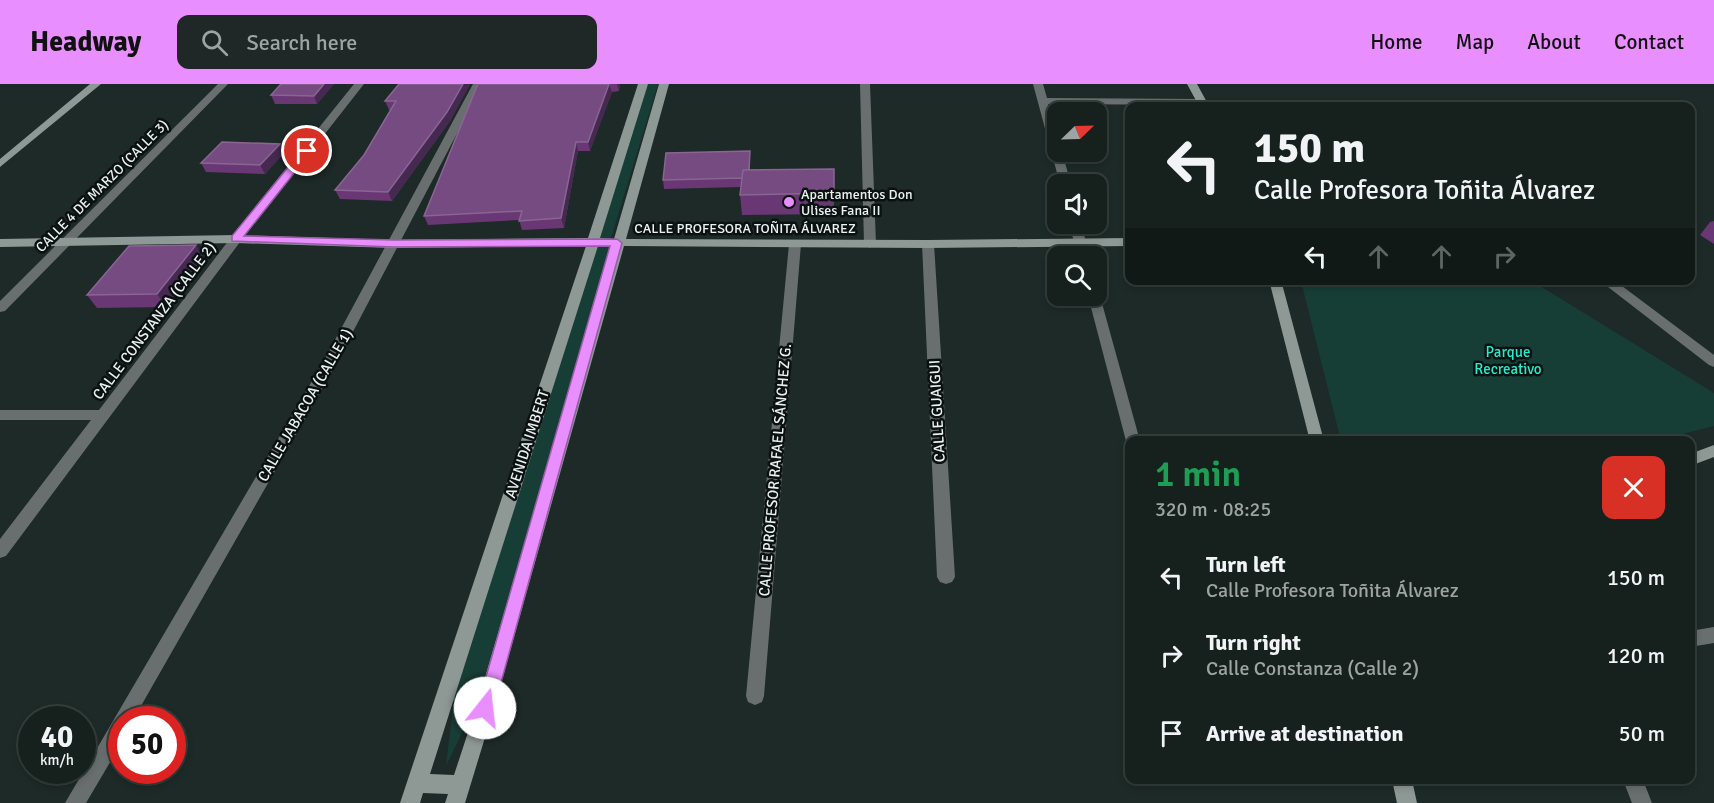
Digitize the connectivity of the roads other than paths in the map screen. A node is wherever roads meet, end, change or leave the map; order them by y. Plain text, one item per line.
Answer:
1 (96, 84) edge
2 (224, 84) edge
3 (359, 84) edge
4 (478, 84) edge
5 (643, 84) edge
6 (664, 84) edge
7 (865, 84) edge
8 (1038, 84) edge
9 (1192, 84) edge
10 (1042, 101) junction
11 (1202, 102) edge
12 (1125, 103) edge
13 (0, 164) edge
14 (1062, 174) edge
15 (1078, 234) edge
16 (236, 239) junction
17 (593, 242) junction
18 (1080, 242) junction
19 (1125, 242) edge
20 (0, 243) edge
21 (67, 243) junction
22 (617, 243) junction
23 (394, 244) junction
24 (795, 244) junction
25 (870, 244) junction
26 (928, 244) junction
27 (1081, 246) edge
28 (1276, 285) edge
29 (1612, 285) edge
30 (1097, 306) edge
31 (0, 308) edge
32 (1714, 363) edge
33 (0, 415) edge
34 (103, 415) junction
35 (1132, 436) edge
36 (1316, 436) edge
37 (1714, 451) edge
38 (1695, 458) edge
39 (0, 551) edge
40 (946, 577) dead end
41 (1714, 635) edge
42 (1695, 638) edge
43 (754, 696) dead end
44 (131, 706) edge
45 (108, 745) edge
46 (417, 783) junction
47 (1403, 784) edge
48 (1635, 784) edge
49 (458, 794) edge
50 (75, 803) edge
51 (410, 803) edge
52 (1407, 803) edge
53 (1642, 803) edge

1 - 13 main road
2 - 21 street, CALLE 4 DE MARZO (CALLE 3)
3 - 16 street, CALLE CONSTANZA (CALLE 2)
4 - 23 street, CALLE JABACOA (CALLE 1)
5 - 17 main road, AVENIDA IMBERT
6 - 22 main road, AVENIDA IMBERT
7 - 25 street
8 - 10 street
9 - 11 main road
10 - 12 street
10 - 14 street
15 - 18 street
16 - 21 main road, CALLE PROFESORA TOÑITA ÁLVAREZ
16 - 23 main road, CALLE PROFESORA TOÑITA ÁLVAREZ
16 - 34 street, CALLE CONSTANZA (CALLE 2)
17 - 22 main road, CALLE PROFESORA TOÑITA ÁLVAREZ
17 - 23 main road, CALLE PROFESORA TOÑITA ÁLVAREZ
17 - 46 main road, AVENIDA IMBERT
18 - 19 main road, CALLE PROFESORA TOÑITA ÁLVAREZ
18 - 26 main road, CALLE PROFESORA TOÑITA ÁLVAREZ
18 - 27 street
20 - 21 main road, CALLE PROFESORA TOÑITA ÁLVAREZ
21 - 31 street, CALLE 4 DE MARZO (CALLE 3)
22 - 24 main road, CALLE PROFESORA TOÑITA ÁLVAREZ
22 - 49 main road, AVENIDA IMBERT
23 - 44 street, CALLE JABACOA (CALLE 1)
24 - 25 main road, CALLE PROFESORA TOÑITA ÁLVAREZ
24 - 43 street, CALLE PROFESOR RAFAEL SÁNCHEZ G.
25 - 26 main road, CALLE PROFESORA TOÑITA ÁLVAREZ
26 - 40 street, CALLE GUAIGUI
28 - 36 main road
29 - 32 street
30 - 35 street
33 - 34 street
34 - 39 street, CALLE CONSTANZA (CALLE 2)
37 - 38 main road
41 - 42 street
45 - 50 street, CALLE JABACOA (CALLE 1)
46 - 49 main road
46 - 51 main road, AVENIDA IMBERT
47 - 52 main road
48 - 53 street

